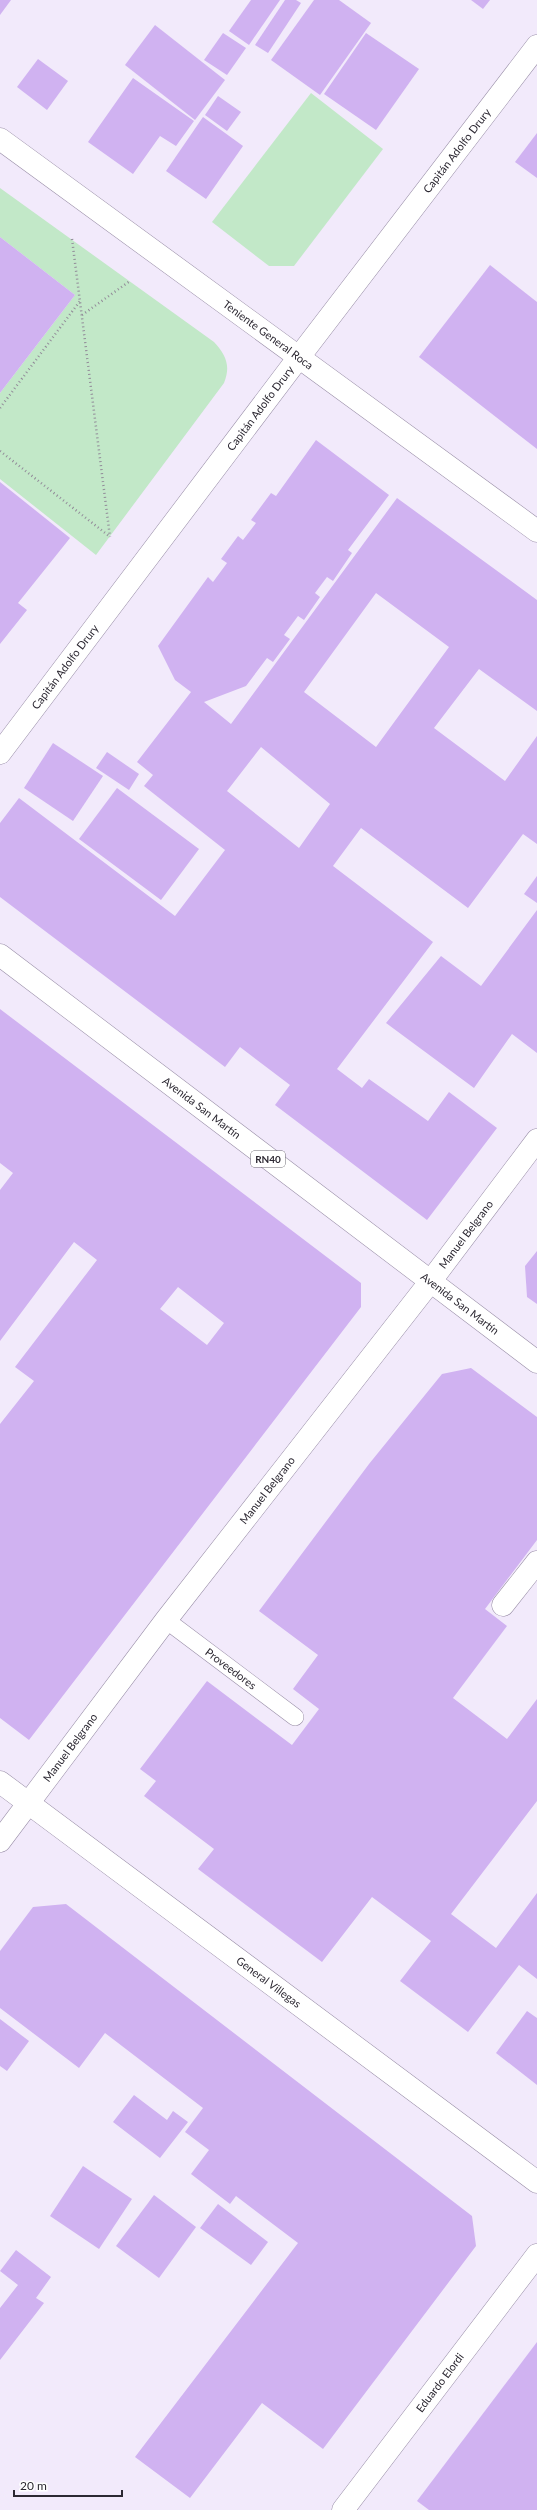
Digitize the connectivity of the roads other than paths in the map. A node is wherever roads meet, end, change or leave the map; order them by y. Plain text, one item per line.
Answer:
1 (537, 46) edge
2 (0, 139) edge
3 (299, 357) junction
4 (537, 531) edge
5 (0, 753) edge
6 (0, 956) edge
7 (537, 1140) edge
8 (430, 1282) junction
9 (537, 1362) edge
10 (537, 1562) edge
11 (503, 1605) dead end
12 (166, 1620) junction
13 (295, 1717) dead end
14 (0, 1782) edge
15 (29, 1804) junction
16 (0, 1841) edge
17 (537, 2182) edge
18 (537, 2255) edge
19 (343, 2510) edge

1 - 3 street, Capitán Adolfo Drury
2 - 3 street, Teniente General Roca
3 - 4 street, Teniente General Roca
3 - 5 street, Capitán Adolfo Drury
6 - 8 street, Avenida San Martín / RN40
7 - 8 street, Manuel Belgrano
8 - 9 street, Avenida San Martín / RN40
8 - 12 street, Manuel Belgrano
10 - 11 street
12 - 13 lane, Proveedores
12 - 15 street, Manuel Belgrano
14 - 15 street, General Villegas
15 - 16 street, Manuel Belgrano
15 - 17 street, General Villegas
18 - 19 street, Eduardo Elordi

